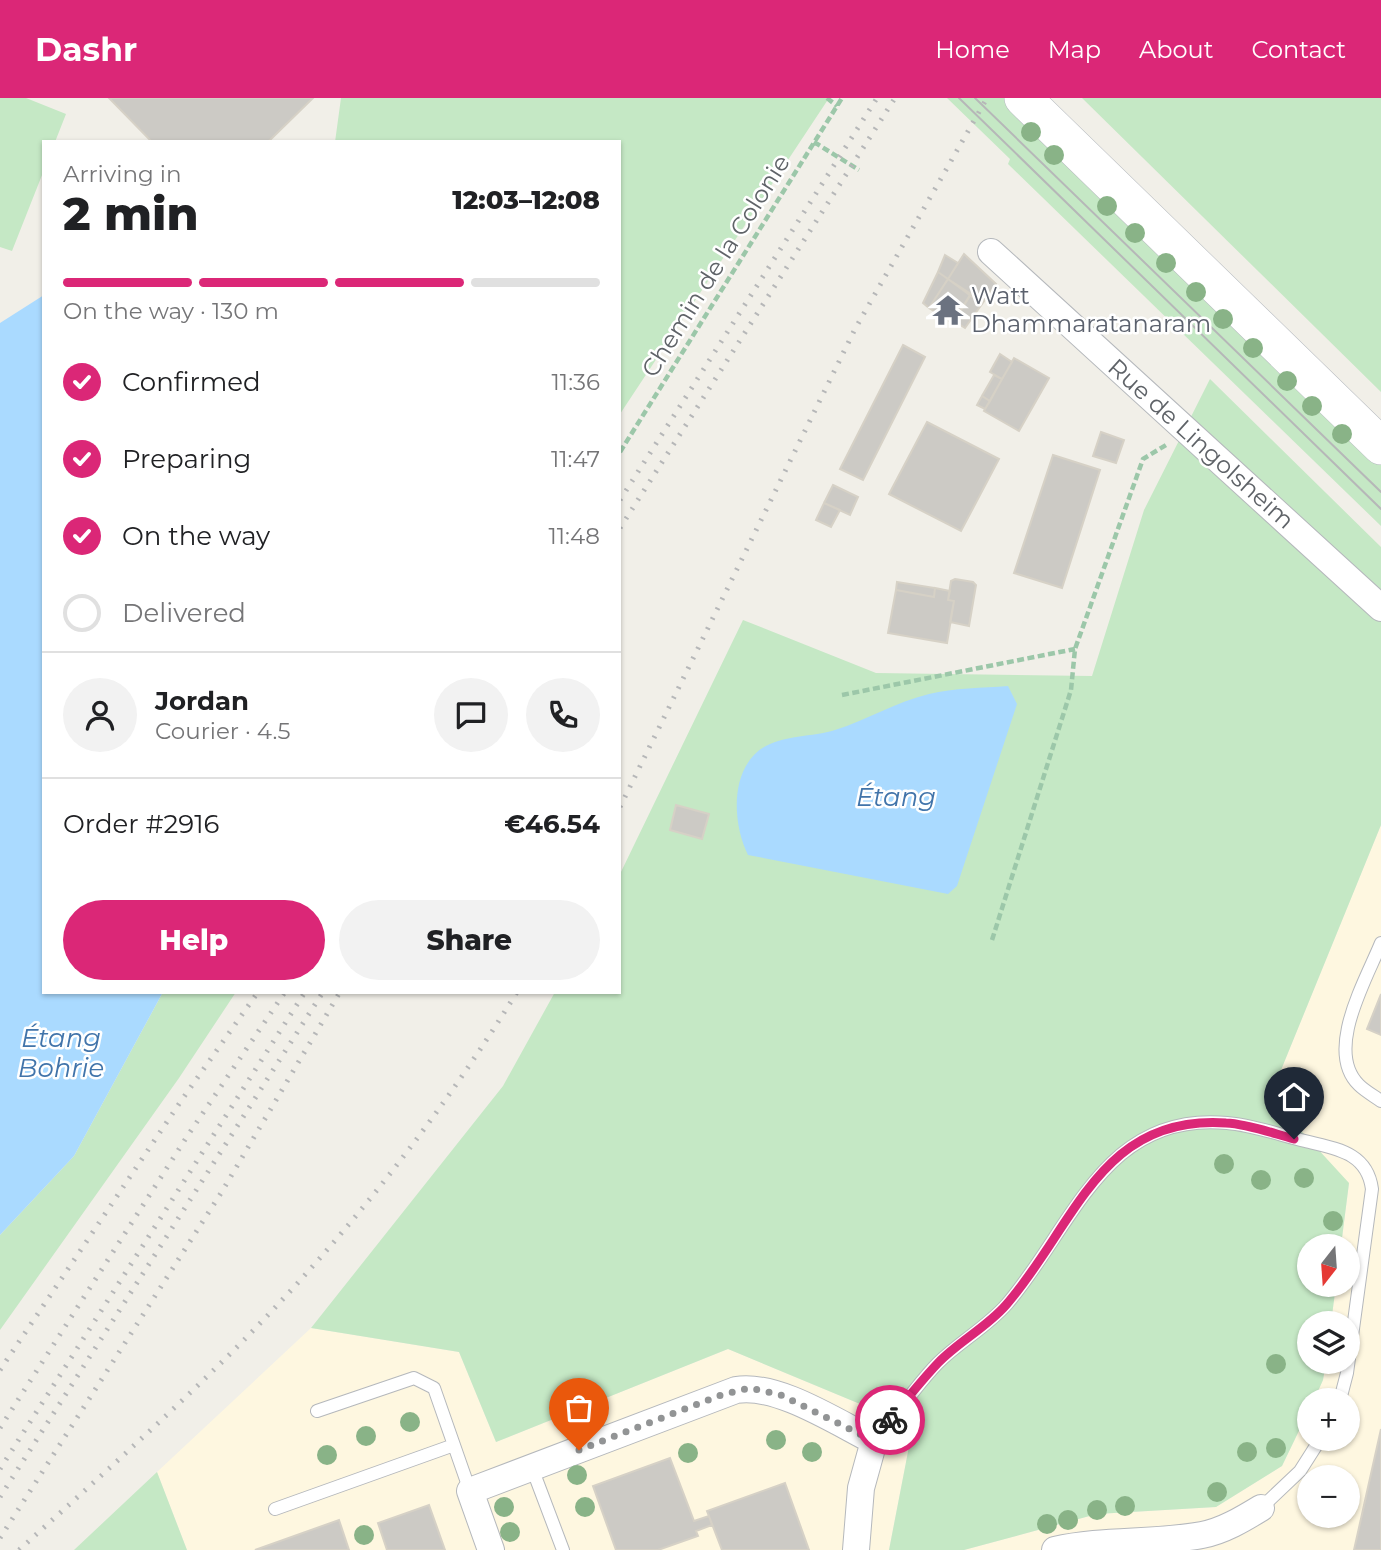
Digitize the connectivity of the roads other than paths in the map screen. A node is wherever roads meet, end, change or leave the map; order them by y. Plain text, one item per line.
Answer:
1 (1023, 98) edge
2 (991, 252) dead end
3 (1381, 446) edge
4 (1381, 608) edge
5 (1381, 943) edge
6 (1381, 1101) edge
7 (1343, 1388) edge
8 (900, 1408) joint
9 (317, 1411) dead end
10 (874, 1441) junction
11 (454, 1445) junction
12 (1313, 1451) edge
13 (532, 1468) junction
14 (470, 1491) junction
15 (1261, 1508) joint
16 (275, 1509) dead end
17 (1110, 1546) edge
18 (491, 1550) edge
19 (563, 1550) edge
20 (856, 1550) edge
21 (1055, 1550) edge

1 - 3 main road
2 - 4 street, Rue de Lingolsheim
5 - 6 lane
7 - 8 lane
8 - 10 street
9 - 11 lane
10 - 13 street
10 - 20 street
11 - 14 lane
11 - 16 lane
12 - 15 lane
13 - 14 street
13 - 19 lane
14 - 18 street
15 - 17 street
17 - 21 street

